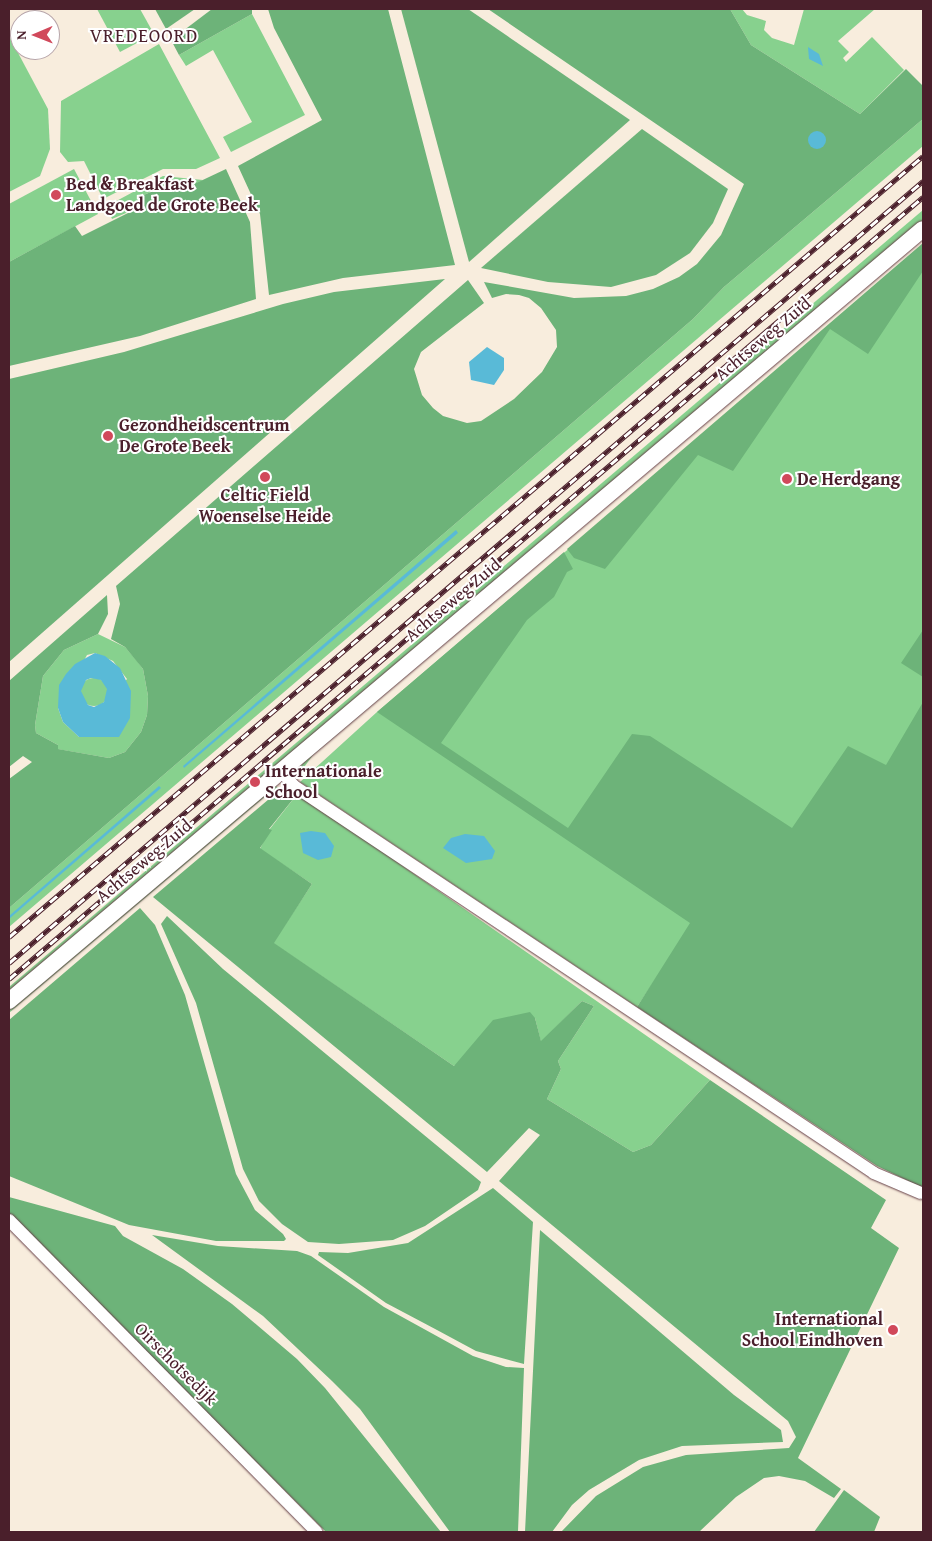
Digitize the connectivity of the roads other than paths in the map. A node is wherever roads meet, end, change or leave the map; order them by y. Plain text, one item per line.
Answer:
1 (923, 229) edge
2 (281, 772) junction
3 (9, 1001) edge
4 (921, 1193) dead end
5 (9, 1220) edge
6 (317, 1532) edge

1 - 2 street, Achtseweg Zuid
2 - 3 street, Achtseweg Zuid
2 - 4 street
5 - 6 street, Oirschotsedijk

